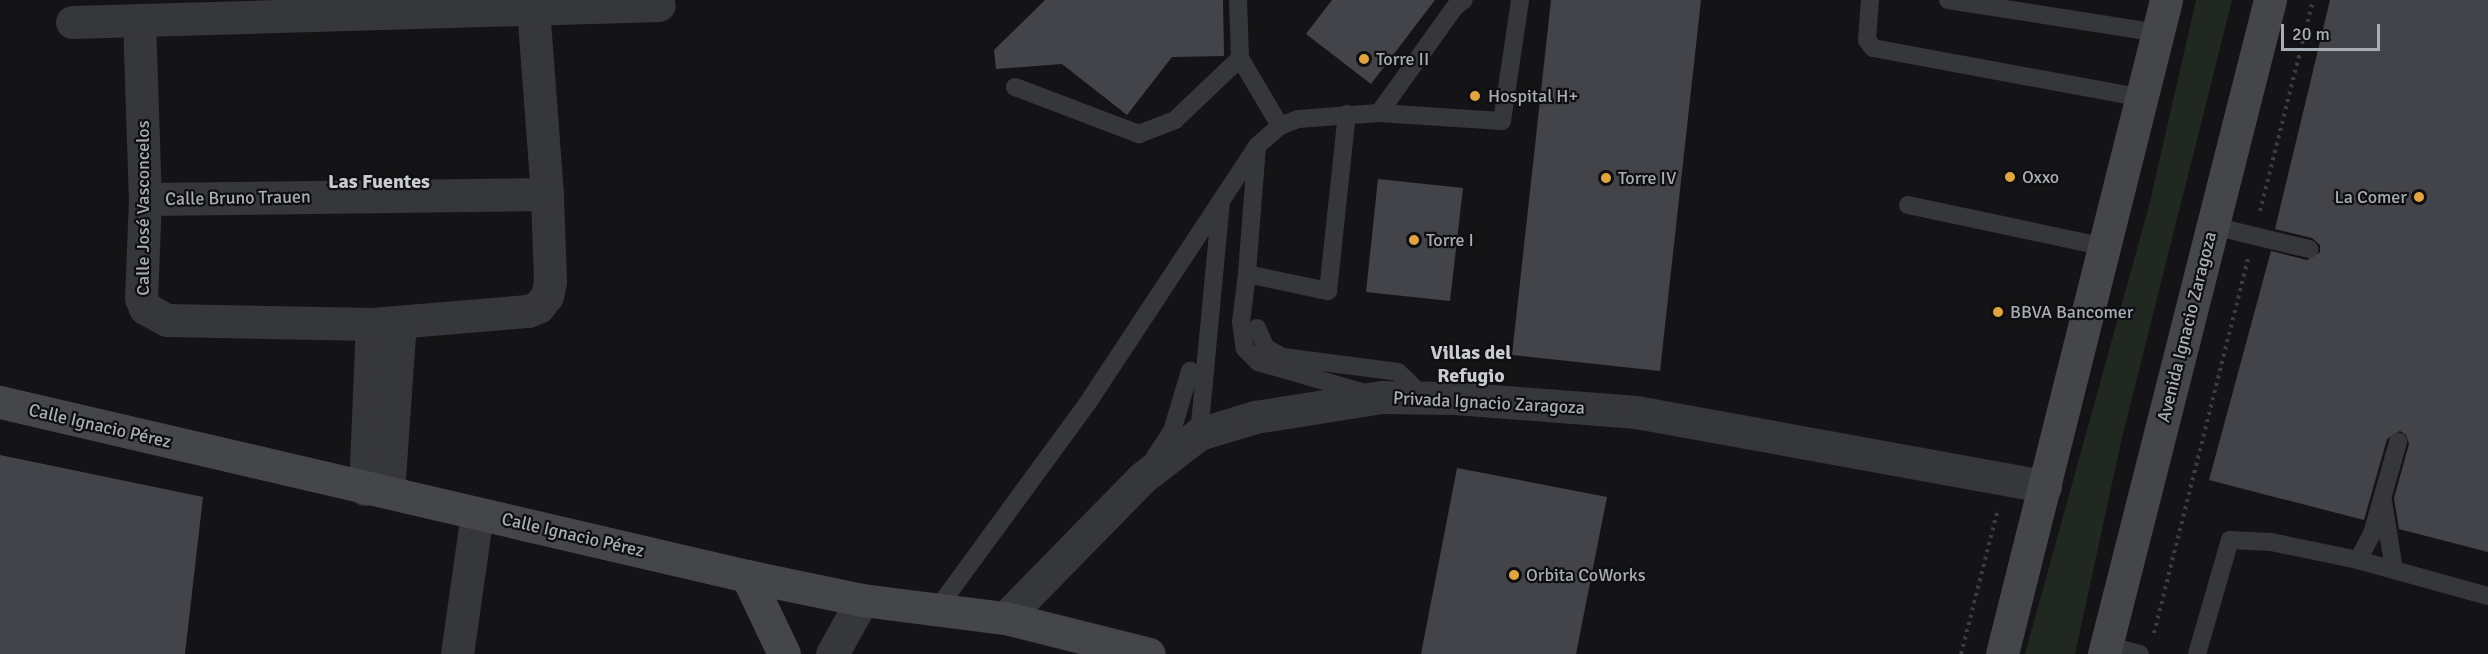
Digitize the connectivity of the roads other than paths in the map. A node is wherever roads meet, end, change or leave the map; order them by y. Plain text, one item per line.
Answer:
1 (1238, 0) edge
2 (1464, 0) edge
3 (1520, 0) edge
4 (1870, 0) edge
5 (1947, 0) edge
6 (2166, 0) edge
7 (2270, 0) edge
8 (659, 5) dead end
9 (533, 9) junction
10 (139, 20) junction
11 (72, 22) dead end
12 (2159, 33) junction
13 (1240, 58) junction
14 (1015, 87) dead end
15 (2142, 98) junction
16 (1379, 112) junction
17 (1347, 114) junction
18 (1280, 126) junction
19 (1257, 145) junction
20 (547, 194) junction
21 (1222, 197) junction
22 (145, 199) junction
23 (1908, 206) dead end
24 (2213, 226) junction
25 (2105, 247) junction
26 (2308, 249) dead end
27 (1247, 274) junction
28 (386, 323) junction
29 (1257, 328) dead end
30 (1190, 371) dead end
31 (1381, 397) junction
32 (1424, 398) junction
33 (0, 402) edge
34 (1199, 434) junction
35 (2398, 442) dead end
36 (1142, 478) junction
37 (2045, 486) junction
38 (377, 491) junction
39 (2383, 499) junction
40 (477, 513) junction
41 (2358, 560) junction
42 (2394, 570) junction
43 (747, 576) junction
44 (2488, 596) edge
45 (862, 600) junction
46 (937, 609) junction
47 (1005, 618) junction
48 (2146, 648) edge
49 (2105, 649) edge
50 (457, 654) edge
51 (784, 654) edge
52 (832, 654) edge
53 (1149, 654) edge
54 (2002, 654) edge
55 (2197, 654) edge

1 - 13 lane
2 - 16 lane
3 - 16 lane
4 - 15 lane
5 - 12 lane
6 - 12 main road
7 - 24 main road, Avenida Ignacio Zaragoza
8 - 9 street
9 - 10 street
9 - 20 street, Calle José Vasconcelos
10 - 11 street
10 - 22 street, Calle José Vasconcelos
12 - 15 main road
13 - 14 lane
13 - 18 lane
15 - 25 main road
16 - 17 lane
17 - 18 lane
17 - 27 lane
18 - 19 lane
19 - 21 lane
19 - 27 lane
20 - 22 street, Calle Bruno Trauen
20 - 28 street, Calle José Vasconcelos
21 - 34 lane
21 - 46 lane
22 - 28 street, Calle José Vasconcelos
23 - 25 lane
24 - 26 lane
24 - 49 main road, Avenida Ignacio Zaragoza
25 - 37 main road
27 - 31 lane
28 - 38 street
29 - 32 lane
30 - 36 lane
31 - 32 street, Privada Ignacio Zaragoza
31 - 34 street, Privada Ignacio Zaragoza
32 - 37 street, Privada Ignacio Zaragoza
33 - 38 main road, Calle Ignacio Pérez
34 - 36 street, Privada Ignacio Zaragoza
35 - 39 lane
36 - 47 street, Privada Ignacio Zaragoza
37 - 54 main road
38 - 40 main road, Calle Ignacio Pérez
39 - 41 lane
39 - 42 lane
40 - 43 main road, Calle Ignacio Pérez
40 - 50 street
41 - 42 lane
41 - 55 lane
42 - 44 lane
43 - 45 main road, Calle Ignacio Pérez
43 - 51 main road
45 - 46 main road, Calle Ignacio Pérez
45 - 52 street
46 - 47 main road, Calle Ignacio Pérez
47 - 53 main road, Calle Ignacio Pérez
48 - 49 lane

